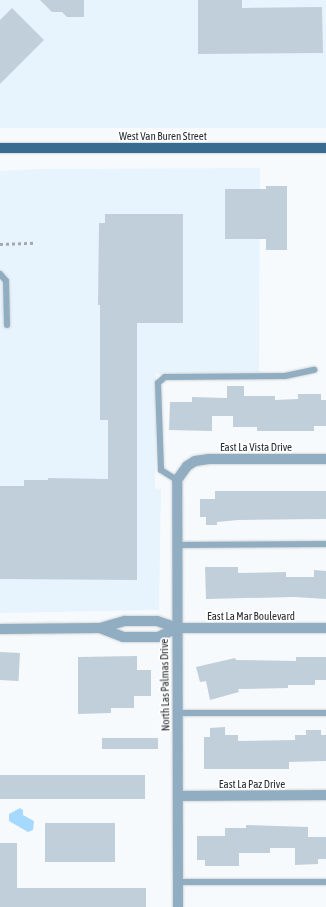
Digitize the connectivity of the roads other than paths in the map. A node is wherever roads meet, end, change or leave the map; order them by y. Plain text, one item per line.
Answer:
1 (0, 148) edge
2 (326, 148) edge
3 (0, 274) edge
4 (7, 325) dead end
5 (314, 370) dead end
6 (326, 459) edge
7 (178, 480) junction
8 (326, 544) edge
9 (178, 545) junction
10 (100, 628) junction
11 (177, 628) junction
12 (326, 628) edge
13 (0, 629) edge
14 (178, 713) junction
15 (326, 713) edge
16 (326, 795) edge
17 (178, 796) junction
18 (179, 882) junction
19 (326, 882) edge
20 (178, 907) edge

1 - 2 main road, West Van Buren Street
3 - 4 lane
5 - 7 lane
6 - 7 street, East La Vista Drive
7 - 9 street, North Las Palmas Drive
8 - 9 lane
9 - 11 street, North Las Palmas Drive
10 - 11 street, East La Mar Boulevard
10 - 11 street, East La Mar Boulevard
10 - 13 street, East La Mar Boulevard
11 - 12 street, East La Mar Boulevard
11 - 14 street, North Las Palmas Drive
14 - 15 lane
14 - 17 street, North Las Palmas Drive
16 - 17 street, East La Paz Drive
17 - 18 street, North Las Palmas Drive
18 - 19 lane
18 - 20 street, North Las Palmas Drive

